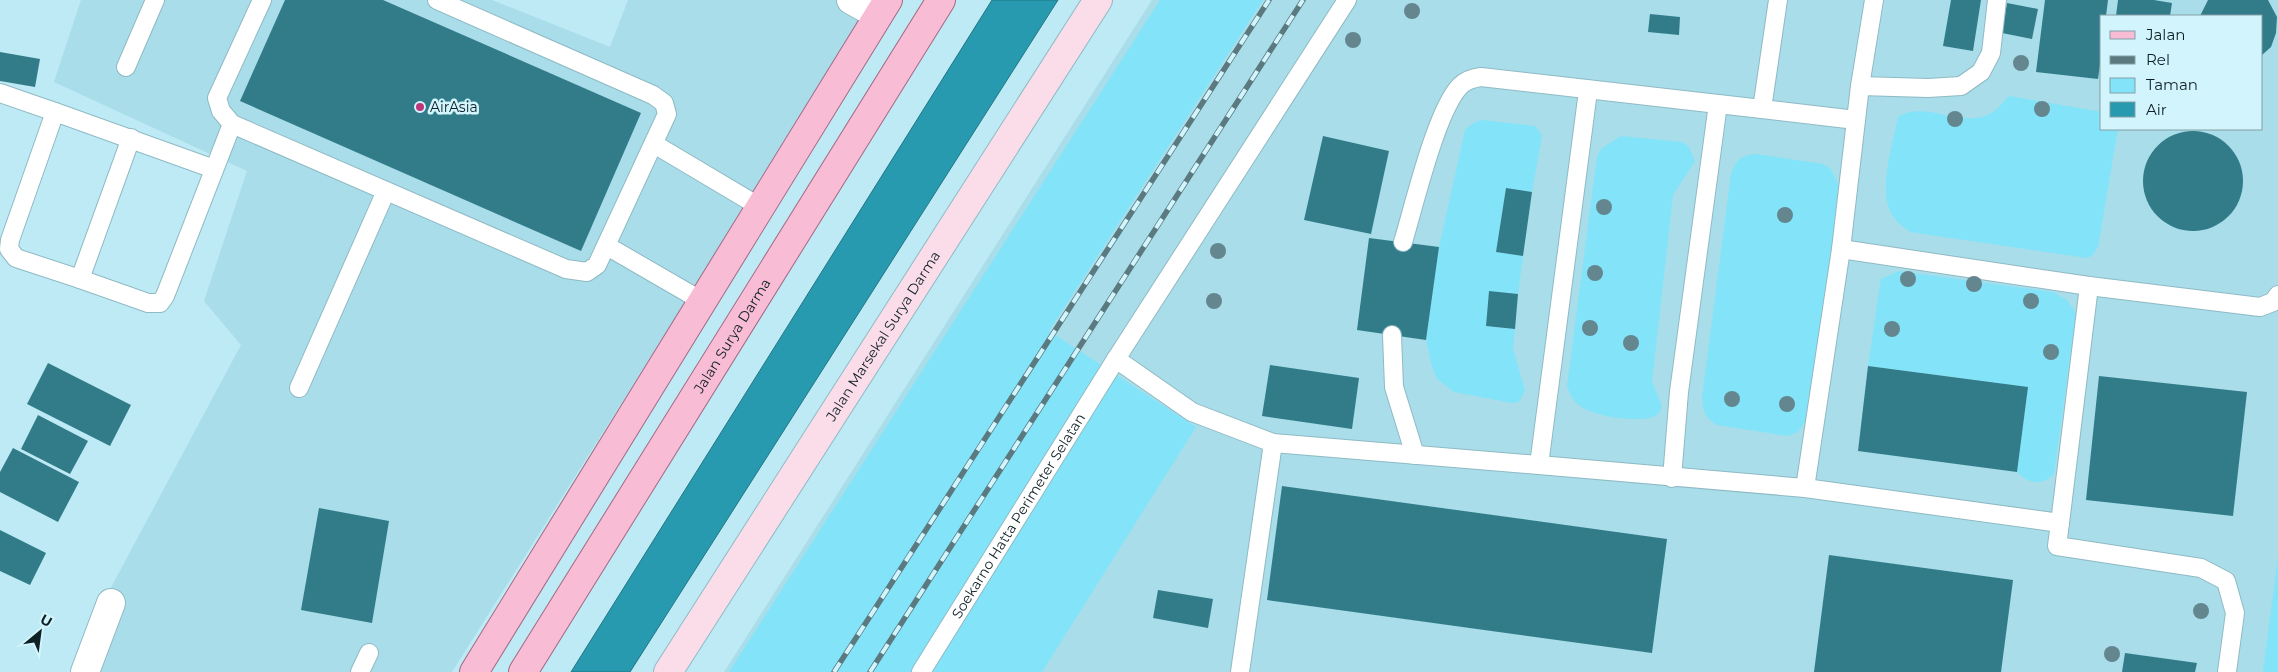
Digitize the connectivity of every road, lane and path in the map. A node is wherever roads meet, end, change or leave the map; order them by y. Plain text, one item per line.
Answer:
1 (155, 0) edge
2 (262, 0) edge
3 (437, 0) edge
4 (851, 0) edge
5 (941, 0) edge
6 (1098, 0) edge
7 (1347, 0) edge
8 (1778, 0) edge
9 (1874, 0) edge
10 (1997, 0) edge
11 (883, 7) edge
12 (126, 67) dead end
13 (1860, 86) junction
14 (1588, 91) junction
15 (0, 93) edge
16 (1718, 104) junction
17 (1762, 109) junction
18 (55, 112) junction
19 (1856, 120) junction
20 (232, 124) junction
21 (131, 138) junction
22 (654, 144) junction
23 (214, 168) junction
24 (386, 191) junction
25 (760, 207) junction
26 (1403, 242) dead end
27 (607, 246) junction
28 (1841, 249) junction
29 (80, 280) junction
30 (2089, 286) junction
31 (2278, 295) edge
32 (702, 301) junction
33 (1392, 335) dead end
34 (1116, 359) junction
35 (299, 388) dead end
36 (1273, 443) junction
37 (1415, 455) junction
38 (1539, 465) junction
39 (1672, 478) junction
40 (1805, 488) junction
41 (2060, 523) junction
42 (111, 603) dead end
43 (370, 653) dead end
44 (85, 672) edge
45 (360, 672) edge
46 (474, 672) edge
47 (523, 672) edge
48 (668, 672) edge
49 (921, 672) edge
50 (1240, 672) edge
51 (2227, 672) edge

1 - 12 lane
2 - 20 lane
3 - 22 lane
4 - 11 street
5 - 47 main road, Jalan Surya Darma
6 - 48 street, Jalan Marsekal Surya Darma
7 - 34 lane, Soekarno Hatta Perimeter Selatan
8 - 17 lane
9 - 13 lane
10 - 13 lane
11 - 25 main road
13 - 19 lane
14 - 16 lane
14 - 26 lane
14 - 38 lane
15 - 18 lane
16 - 17 lane
16 - 39 lane
17 - 19 lane
18 - 21 lane
18 - 29 lane
19 - 28 lane
20 - 23 lane
20 - 24 lane
21 - 23 lane
21 - 29 lane
22 - 25 lane
22 - 27 lane
23 - 29 lane
24 - 27 lane
24 - 35 lane
25 - 32 main road
27 - 32 lane
28 - 30 lane
28 - 40 lane
30 - 31 lane
30 - 41 lane
32 - 46 main road
33 - 37 lane
34 - 36 lane
34 - 49 lane, Soekarno Hatta Perimeter Selatan
36 - 37 lane
36 - 50 lane
37 - 38 lane
38 - 39 lane
39 - 40 lane
40 - 41 lane
41 - 51 lane
42 - 44 street
43 - 45 lane

